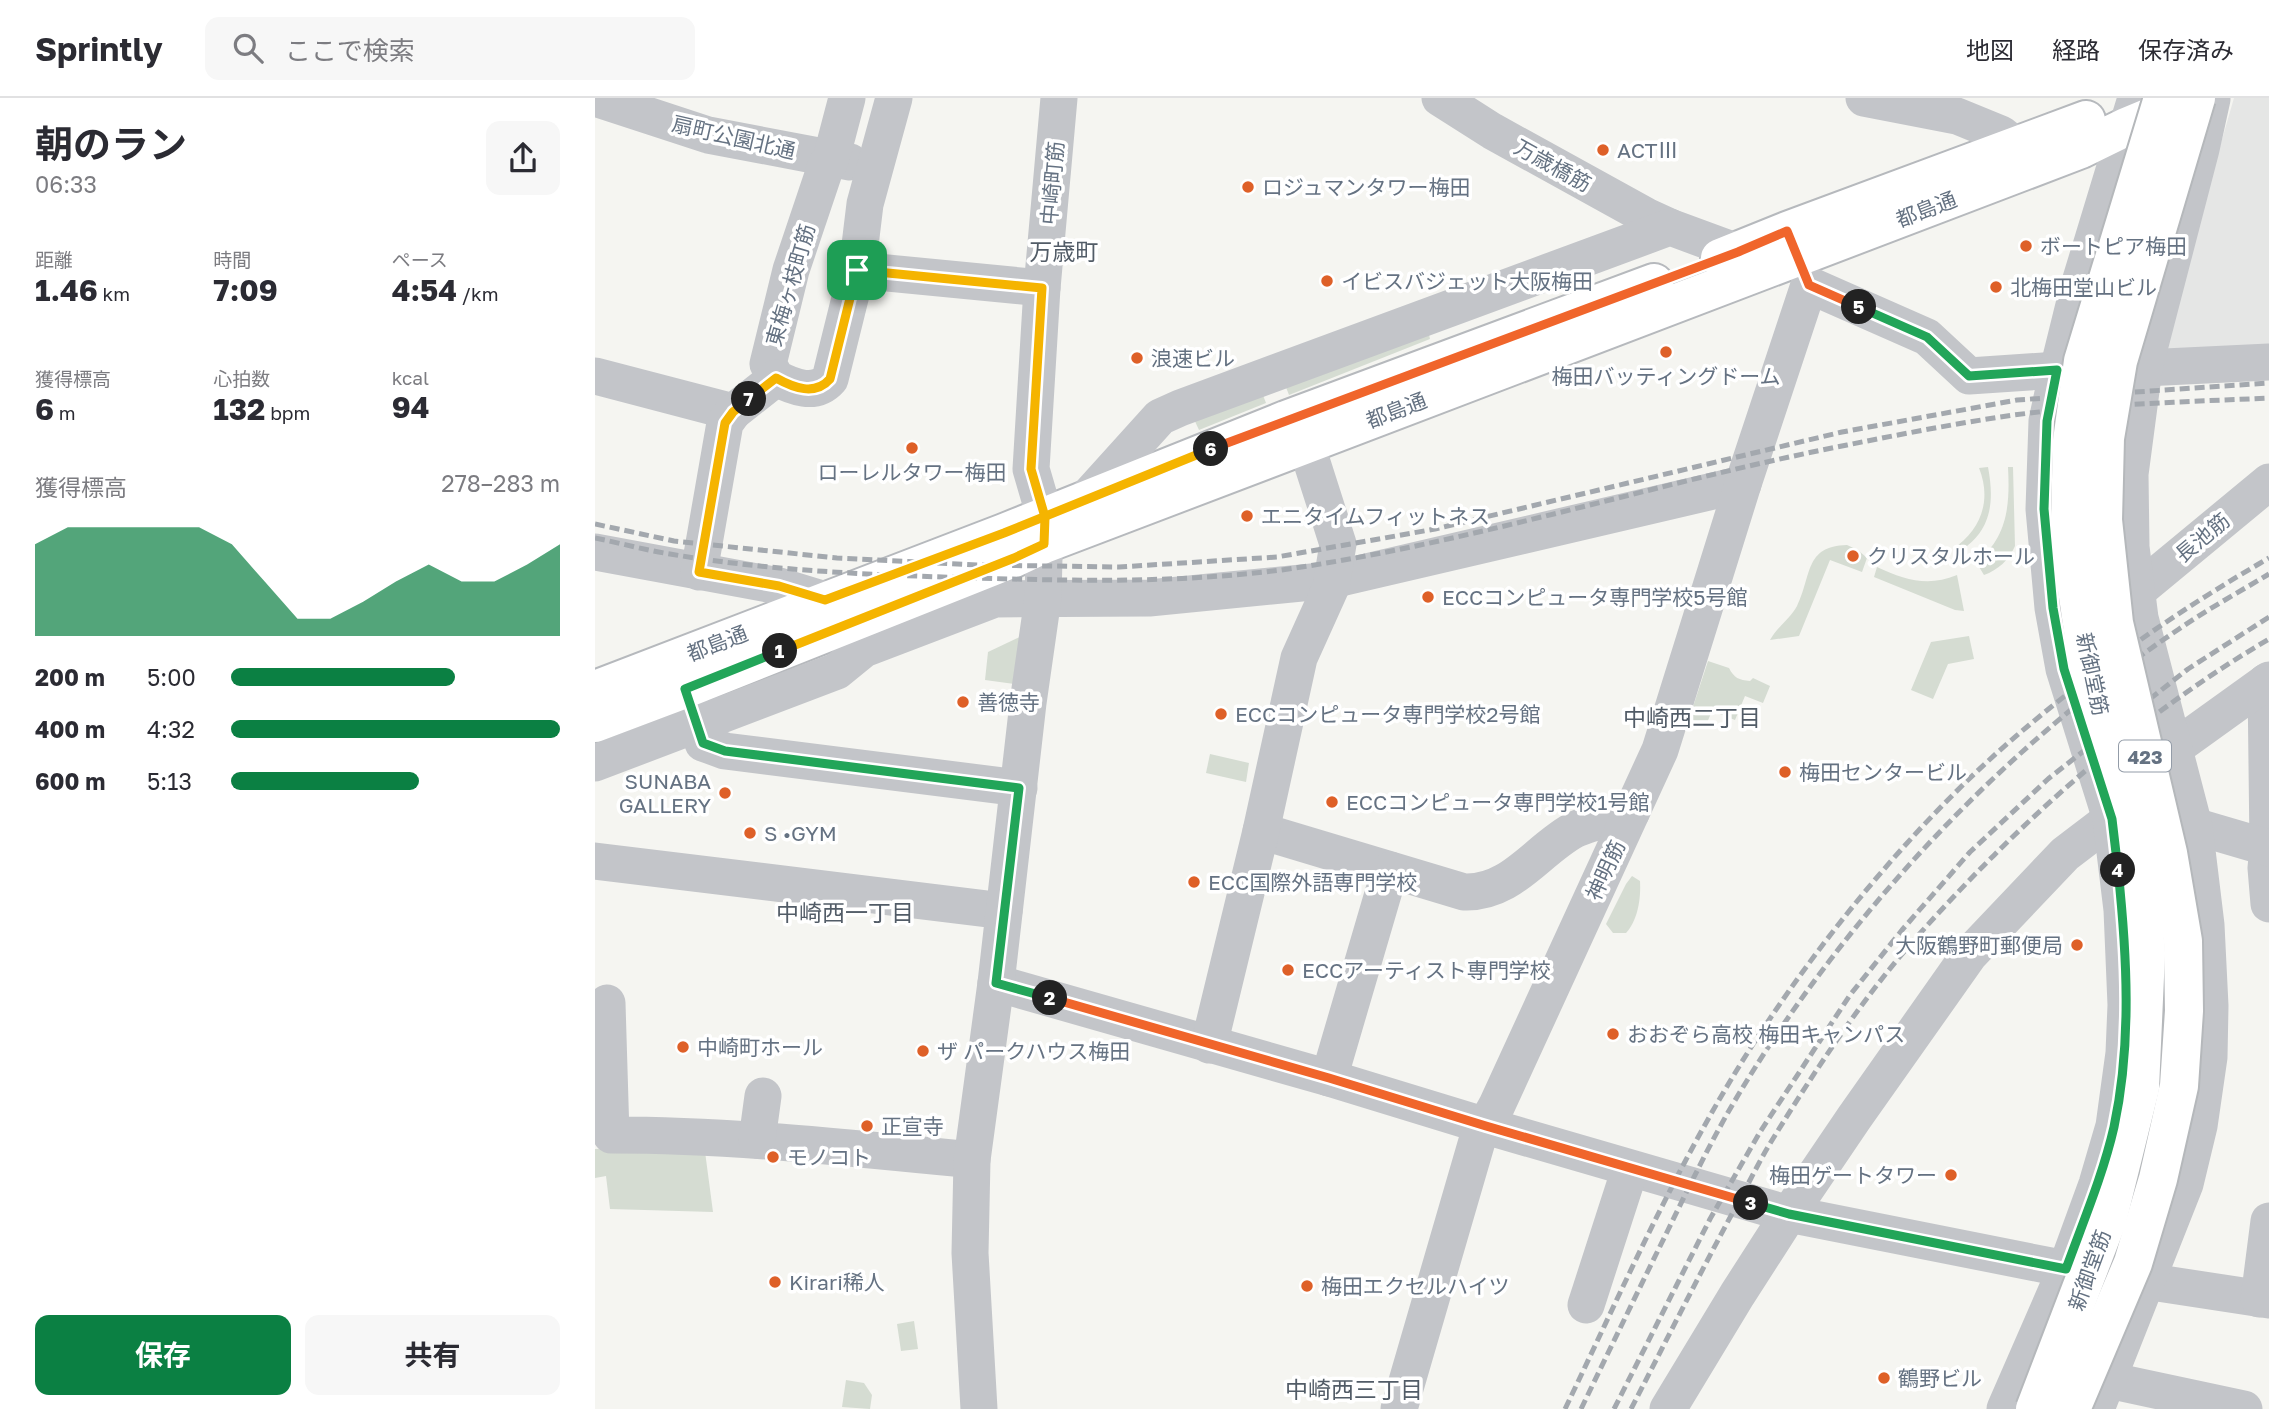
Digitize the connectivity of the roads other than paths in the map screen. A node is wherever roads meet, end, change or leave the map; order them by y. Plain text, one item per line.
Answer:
1 (595, 98) edge
2 (847, 98) edge
3 (894, 98) edge
4 (1440, 98) edge
5 (1864, 98) edge
6 (2163, 98) edge
7 (2196, 98) edge
8 (2212, 98) edge
9 (1055, 106) edge
10 (2131, 108) edge
11 (2015, 145) junction
12 (831, 159) junction
13 (875, 167) junction
14 (1670, 227) junction
15 (1738, 252) junction
16 (1797, 258) junction
17 (857, 270) junction
18 (1042, 288) junction
19 (1439, 312) junction
20 (1454, 357) junction
21 (2269, 362) edge
22 (2144, 368) junction
23 (2057, 370) junction
24 (1271, 374) junction
25 (595, 376) edge
26 (776, 378) junction
27 (1180, 408) junction
28 (733, 412) junction
29 (1296, 432) junction
30 (1197, 455) junction
31 (2269, 482) edge
32 (1743, 484) junction
33 (1085, 500) junction
34 (1044, 530) junction
35 (595, 552) edge
36 (699, 572) junction
37 (1332, 580) junction
38 (2136, 592) junction
39 (1043, 598) junction
40 (825, 600) junction
41 (2267, 681) edge
42 (685, 689) junction
43 (595, 690) edge
44 (595, 723) edge
45 (698, 725) junction
46 (2173, 750) junction
47 (595, 763) edge
48 (1019, 788) junction
49 (2183, 788) junction
50 (1631, 813) junction
51 (2112, 819) junction
52 (2194, 826) junction
53 (1261, 831) junction
54 (2269, 848) edge
55 (595, 861) edge
56 (1390, 870) junction
57 (2269, 904) edge
58 (1004, 911) junction
59 (996, 983) junction
60 (607, 1003) dead end
61 (1209, 1045) junction
62 (1329, 1078) junction
63 (763, 1096) dead end
64 (1486, 1126) junction
65 (757, 1140) junction
66 (972, 1160) junction
67 (1630, 1168) junction
68 (1789, 1214) junction
69 (2269, 1221) edge
70 (2066, 1269) junction
71 (2148, 1283) junction
72 (2264, 1300) edge
73 (1586, 1306) dead end
74 (2102, 1395) edge
75 (979, 1409) edge
76 (1399, 1409) edge
77 (1668, 1409) edge
78 (2005, 1409) edge
79 (2013, 1409) edge
80 (2035, 1409) edge
81 (2071, 1409) edge
82 (2244, 1409) edge

1 - 12 street, 扇町公園北通
2 - 12 street, 東梅ヶ枝町筋
3 - 13 street, 東梅ヶ枝町筋
4 - 14 street, 万歳橋筋
5 - 11 street
6 - 80 main road, 新御堂筋 / 423, bridge
7 - 10 main road, 都島通
7 - 81 main road, 423, bridge
8 - 22 street
9 - 18 street, 中崎町筋
10 - 11 main road, 都島通
10 - 16 main road, 都島通
10 - 23 street
11 - 16 main road, 都島通
12 - 13 street, 扇町公園北通
12 - 26 street, 東梅ヶ枝町筋
13 - 17 street, 東梅ヶ枝町筋
14 - 15 street, 万歳橋筋
14 - 19 street
15 - 16 main road, 都島通
15 - 20 main road, 都島通
16 - 23 street
16 - 29 main road, 都島通
16 - 32 street, 神明筋
17 - 18 street
17 - 26 street, 東梅ヶ枝町筋
18 - 34 street, 中崎町筋
19 - 20 street
19 - 24 street
20 - 29 main road, 都島通
21 - 22 street
22 - 38 street
23 - 51 street
24 - 27 street
24 - 29 street
25 - 28 street
26 - 28 street
27 - 30 street
27 - 33 street
28 - 36 street
29 - 30 main road, 都島通
29 - 34 main road, 都島通
29 - 37 street
30 - 33 main road, 都島通
31 - 38 street, 長池筋
32 - 37 street
32 - 50 street, 神明筋
33 - 34 main road, 都島通
34 - 39 street, 中崎町筋
34 - 40 main road, 都島通
34 - 42 main road, 都島通
35 - 36 street
36 - 40 street
37 - 39 street
37 - 53 street
38 - 46 street
39 - 45 street
39 - 48 street, 中崎町筋
40 - 43 main road, 都島通
41 - 46 street
41 - 54 street
42 - 44 main road, 都島通
42 - 45 street
45 - 47 street
45 - 48 street
46 - 49 street
48 - 58 street, 中崎町筋
49 - 51 street
49 - 52 street
50 - 56 street
50 - 64 street, 神明筋
51 - 68 street
51 - 70 street
51 - 79 main road, bridge
52 - 54 street
52 - 71 street
53 - 56 street
53 - 61 street
54 - 57 street
55 - 58 street
56 - 62 street
58 - 59 street, 中崎町筋
59 - 61 street
59 - 66 street, 中崎町筋
60 - 65 street
61 - 62 street
62 - 64 street
63 - 65 street
64 - 67 street
64 - 76 street, 神明筋
65 - 66 street
66 - 75 street, 中崎町筋
67 - 68 street
67 - 73 street
68 - 70 street
68 - 77 street
69 - 72 street
70 - 71 street
70 - 78 street
71 - 72 street
71 - 74 street
74 - 82 street

